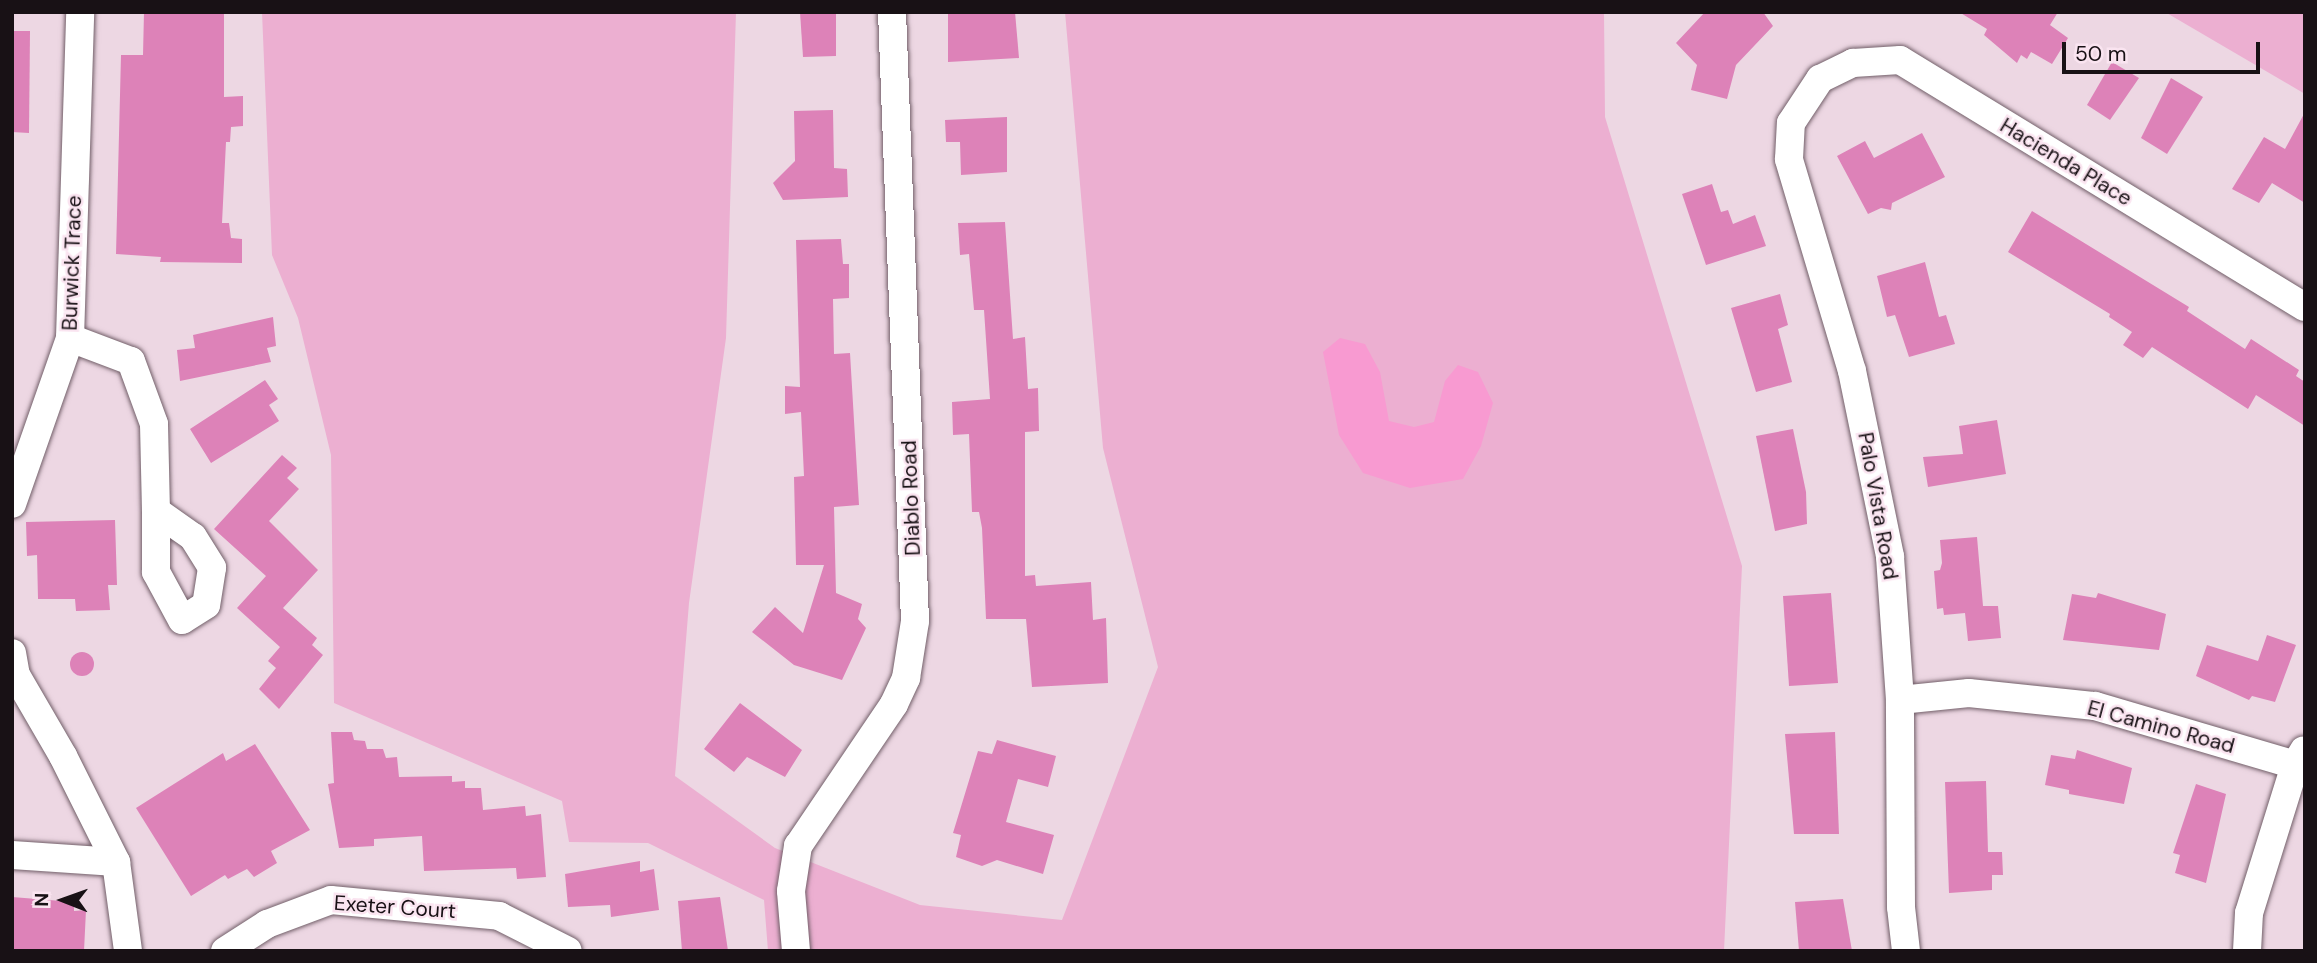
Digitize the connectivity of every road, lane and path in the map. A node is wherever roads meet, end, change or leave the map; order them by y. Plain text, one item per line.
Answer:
1 (80, 12) edge
2 (892, 12) edge
3 (1820, 79) joint
4 (2305, 307) edge
5 (70, 338) junction
6 (12, 505) edge
7 (156, 511) dead end
8 (12, 653) edge
9 (1900, 700) junction
10 (2300, 757) edge
11 (12, 855) edge
12 (116, 862) junction
13 (128, 951) edge
14 (226, 951) edge
15 (568, 951) edge
16 (796, 951) edge
17 (1906, 951) edge
18 (2246, 951) edge

1 - 5 street, Burwick Trace
2 - 16 street, Diablo Road
3 - 4 street, Hacienda Place
3 - 9 street, Palo Vista Road
5 - 6 street, Burwick Trace
5 - 7 street
8 - 12 street
9 - 10 street, El Camino Road
9 - 17 street, Palo Vista Road
10 - 18 street
11 - 12 street
12 - 13 street
14 - 15 street, Exeter Court

